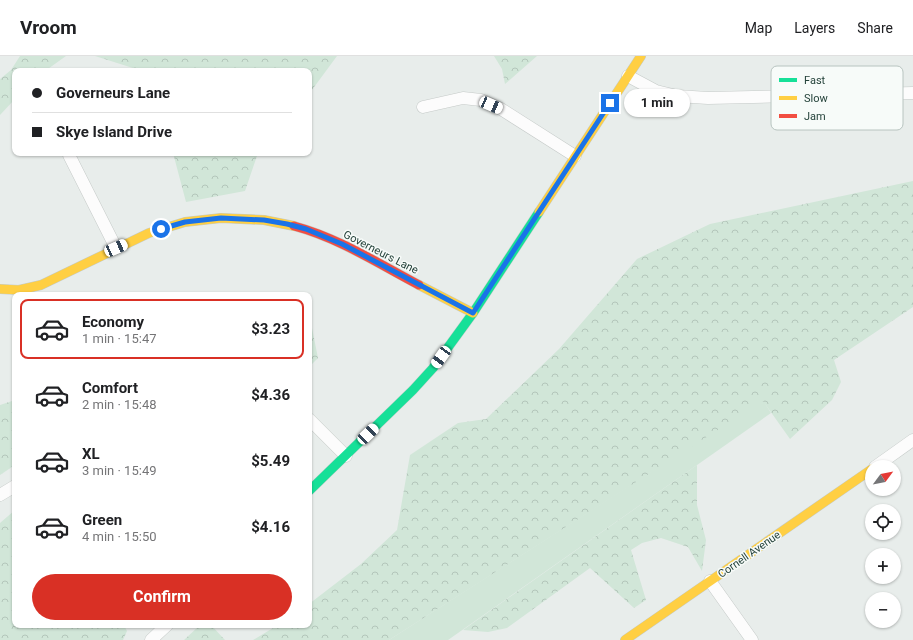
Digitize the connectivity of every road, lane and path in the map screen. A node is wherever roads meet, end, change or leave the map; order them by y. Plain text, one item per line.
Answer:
1 (641, 56) edge
2 (628, 76) junction
3 (903, 93) edge
4 (913, 93) edge
5 (771, 96) edge
6 (423, 107) dead end
7 (69, 156) dead end
8 (575, 156) junction
9 (116, 248) junction
10 (0, 289) edge
11 (473, 313) junction
12 (312, 422) edge
13 (913, 440) edge
14 (346, 456) junction
15 (884, 460) edge
16 (865, 474) edge
17 (12, 488) edge
18 (312, 488) edge
19 (0, 495) edge
20 (710, 581) junction
21 (164, 628) edge
22 (151, 640) edge
23 (625, 640) edge
24 (752, 640) edge

1 - 2 street
2 - 5 street
2 - 8 street
3 - 4 street
6 - 8 street
7 - 9 street
8 - 11 street
9 - 10 street, Governeurs Lane
9 - 11 street, Governeurs Lane
11 - 14 street
12 - 14 street
13 - 15 street
14 - 18 street
16 - 20 street, Cornell Avenue
17 - 19 street
20 - 23 street, Cornell Avenue
20 - 24 street
21 - 22 street

